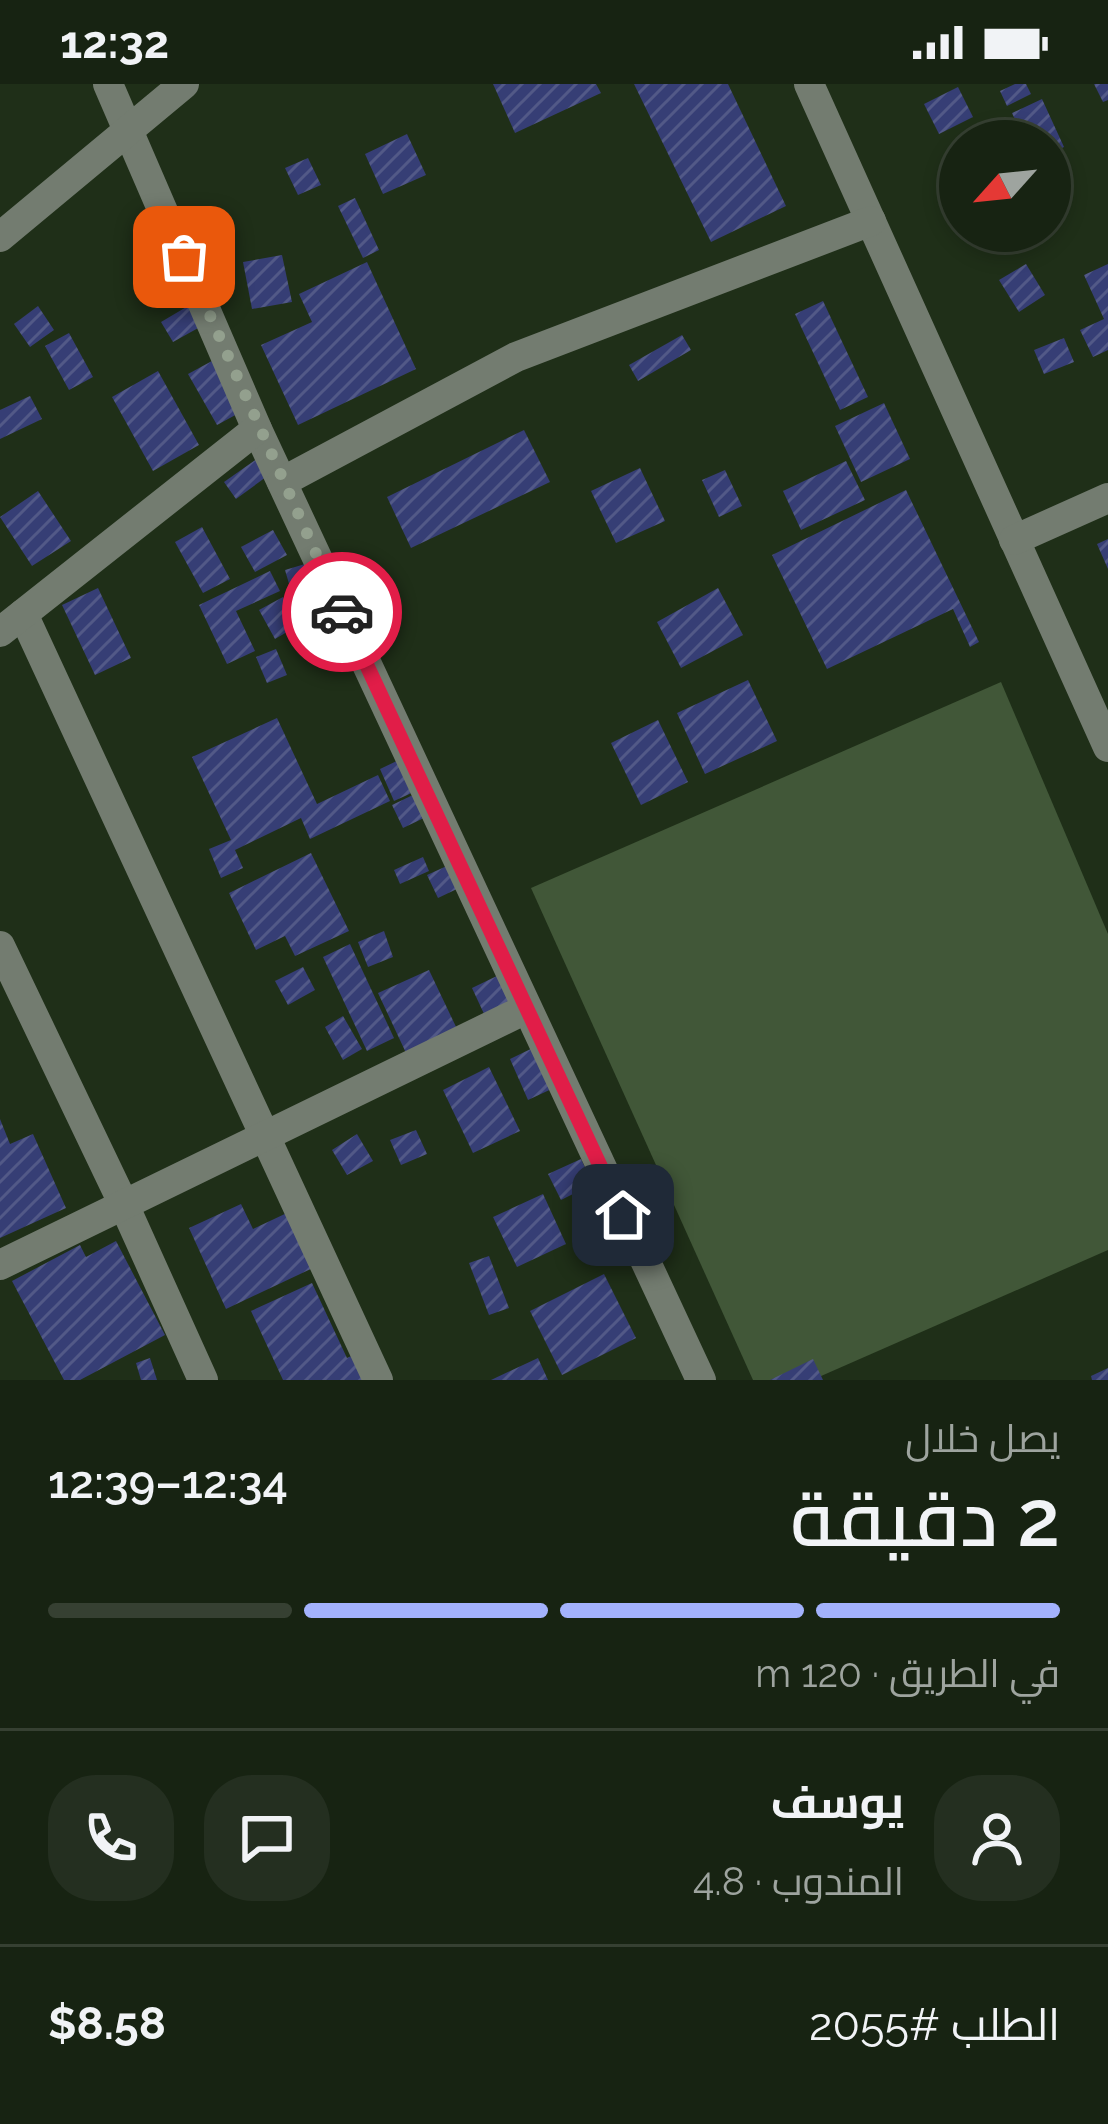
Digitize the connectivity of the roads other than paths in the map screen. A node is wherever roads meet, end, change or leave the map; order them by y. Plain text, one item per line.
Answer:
1 (108, 84) edge
2 (184, 84) edge
3 (809, 84) edge
4 (128, 128) junction
5 (871, 221) junction
6 (0, 237) edge
7 (257, 429) junction
8 (282, 482) junction
9 (1108, 499) edge
10 (1015, 540) junction
11 (11, 623) edge
12 (1108, 747) edge
13 (0, 946) edge
14 (526, 1009) junction
15 (267, 1137) junction
16 (124, 1205) junction
17 (0, 1265) edge
18 (203, 1380) edge
19 (378, 1380) edge
20 (701, 1380) edge

1 - 4 street
2 - 4 street
3 - 5 street
4 - 6 street
4 - 7 street
5 - 8 street
5 - 10 street
7 - 8 street
7 - 11 street
8 - 14 street
9 - 10 street
10 - 12 street
11 - 15 street
13 - 16 street
14 - 15 street
14 - 20 street
15 - 16 street
15 - 19 street
16 - 17 street
16 - 18 street

